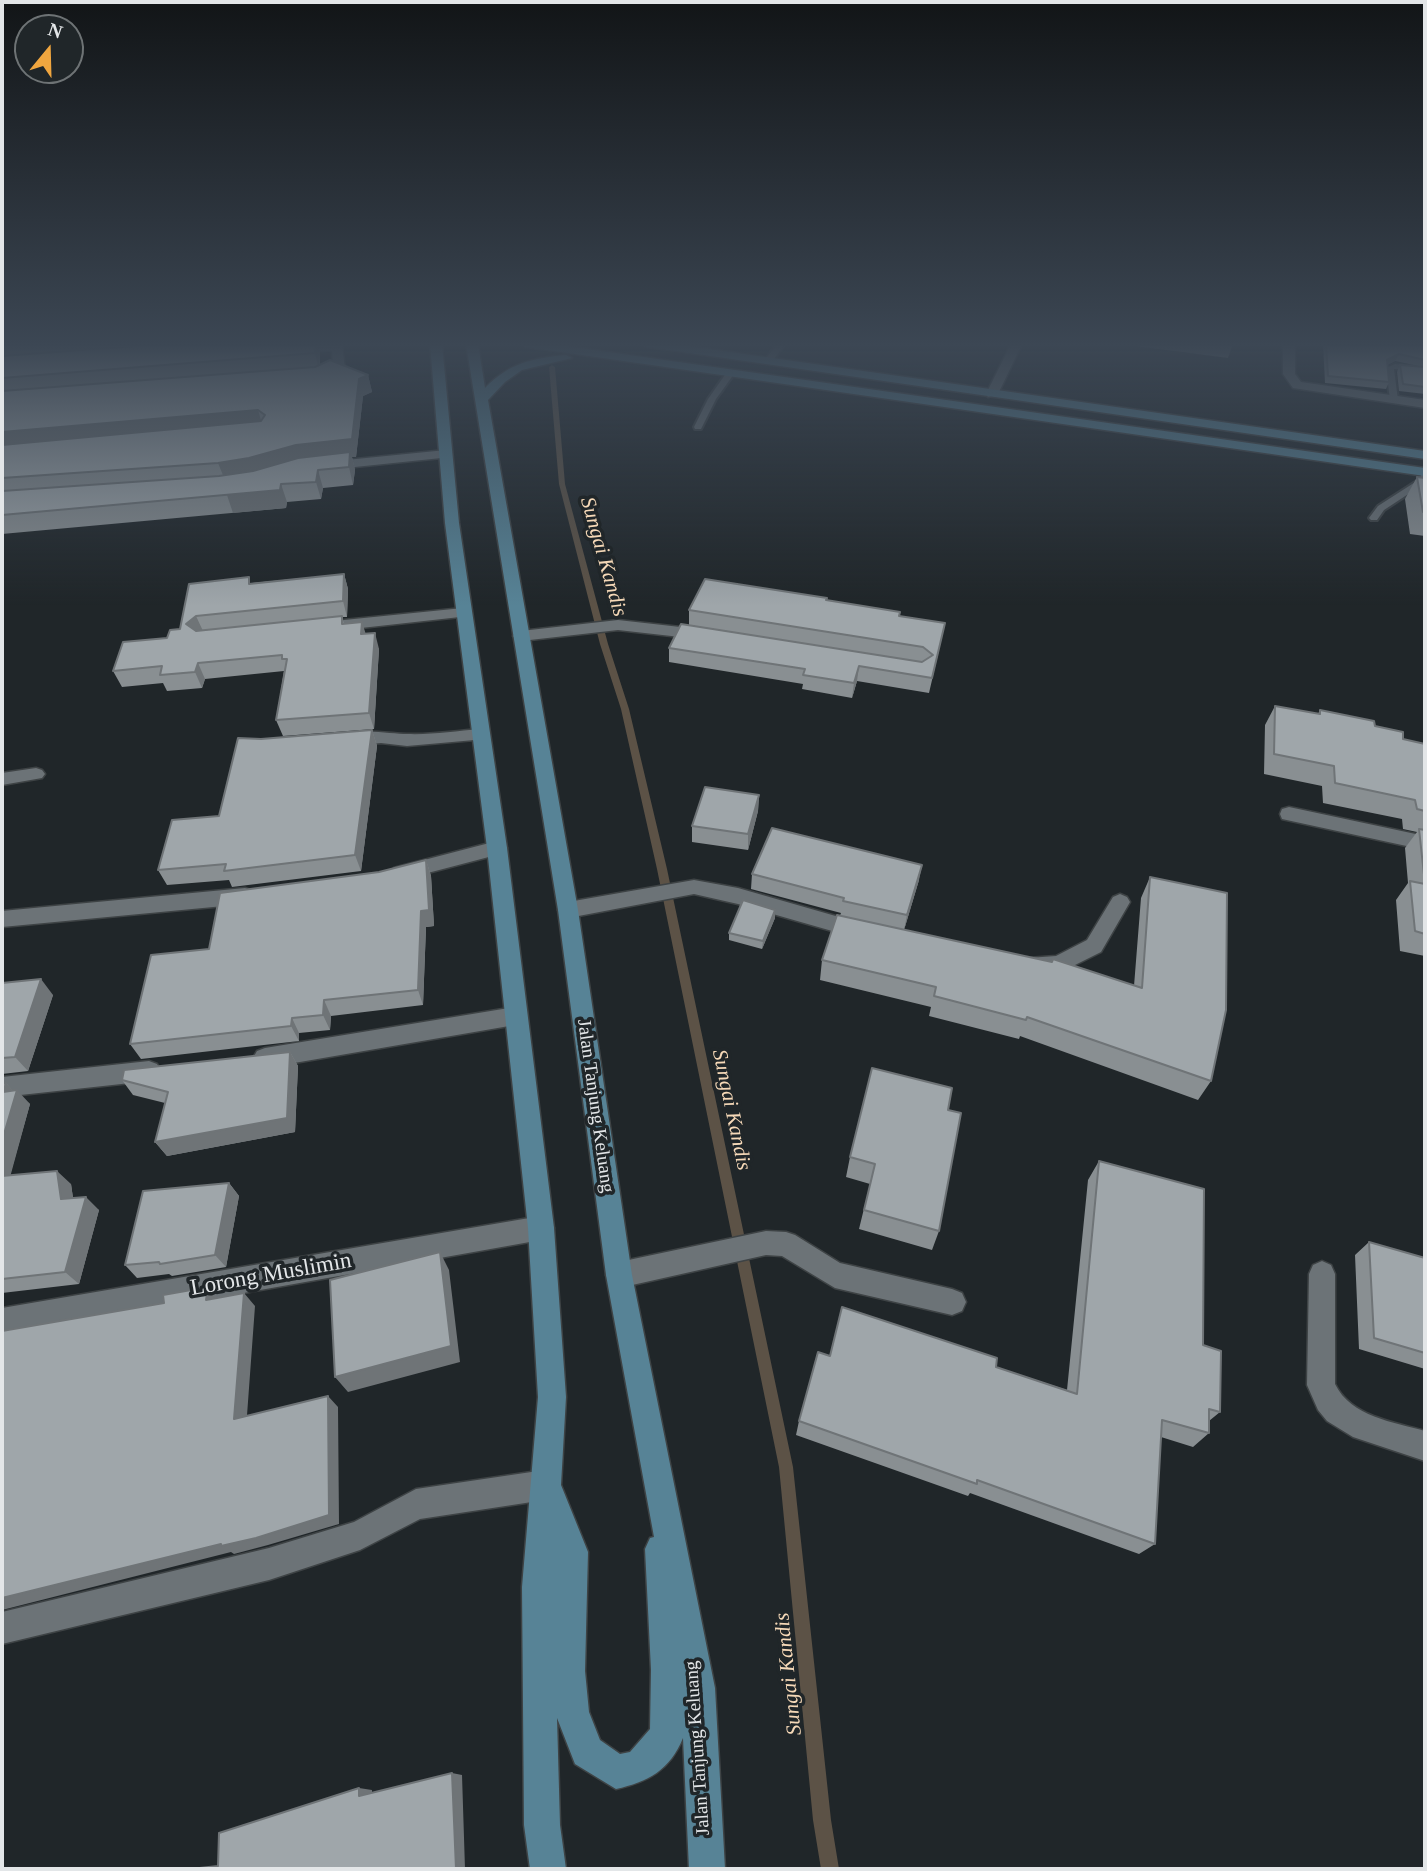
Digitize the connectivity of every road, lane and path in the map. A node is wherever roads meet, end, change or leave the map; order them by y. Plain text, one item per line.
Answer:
1 (444, 431) edge
2 (486, 431) edge
3 (1136, 431) edge
4 (1257, 431) edge
5 (446, 454) junction
6 (1425, 455) edge
7 (315, 467) edge
8 (1424, 472) edge
9 (1374, 519) dead end
10 (463, 613) junction
11 (312, 628) edge
12 (521, 636) junction
13 (722, 637) edge
14 (480, 735) junction
15 (331, 741) edge
16 (36, 774) dead end
17 (2, 779) edge
18 (1289, 814) dead end
19 (1425, 843) edge
20 (497, 848) junction
21 (384, 878) edge
22 (262, 894) edge
23 (1120, 902) dead end
24 (568, 910) junction
25 (2, 919) edge
26 (876, 934) edge
27 (1021, 962) edge
28 (515, 1016) junction
29 (242, 1060) edge
30 (175, 1068) edge
31 (2, 1087) edge
32 (541, 1228) junction
33 (1322, 1274) dead end
34 (619, 1275) junction
35 (952, 1302) dead end
36 (2, 1322) edge
37 (1425, 1446) edge
38 (655, 1456) junction
39 (545, 1485) junction
40 (2, 1628) edge
41 (548, 1869) edge
42 (706, 1869) edge

1 - 5 main road
2 - 12 main road, Jalan Tanjung Keluang
3 - 8 main road
4 - 6 main road
5 - 7 street
5 - 10 main road
8 - 9 lane
10 - 11 street
10 - 14 main road
12 - 13 street
12 - 24 main road, Jalan Tanjung Keluang
14 - 15 street
14 - 20 main road
16 - 17 street
18 - 19 street
20 - 21 street
20 - 28 main road
22 - 25 street
23 - 27 street
24 - 26 street
24 - 34 main road, Jalan Tanjung Keluang
28 - 29 street
28 - 32 main road
30 - 31 street
32 - 36 street, Lorong Muslimin
32 - 39 main road
33 - 37 street
34 - 35 street
34 - 38 main road, Jalan Tanjung Keluang
38 - 39 main road
38 - 42 main road, Jalan Tanjung Keluang
39 - 40 street
39 - 41 main road

